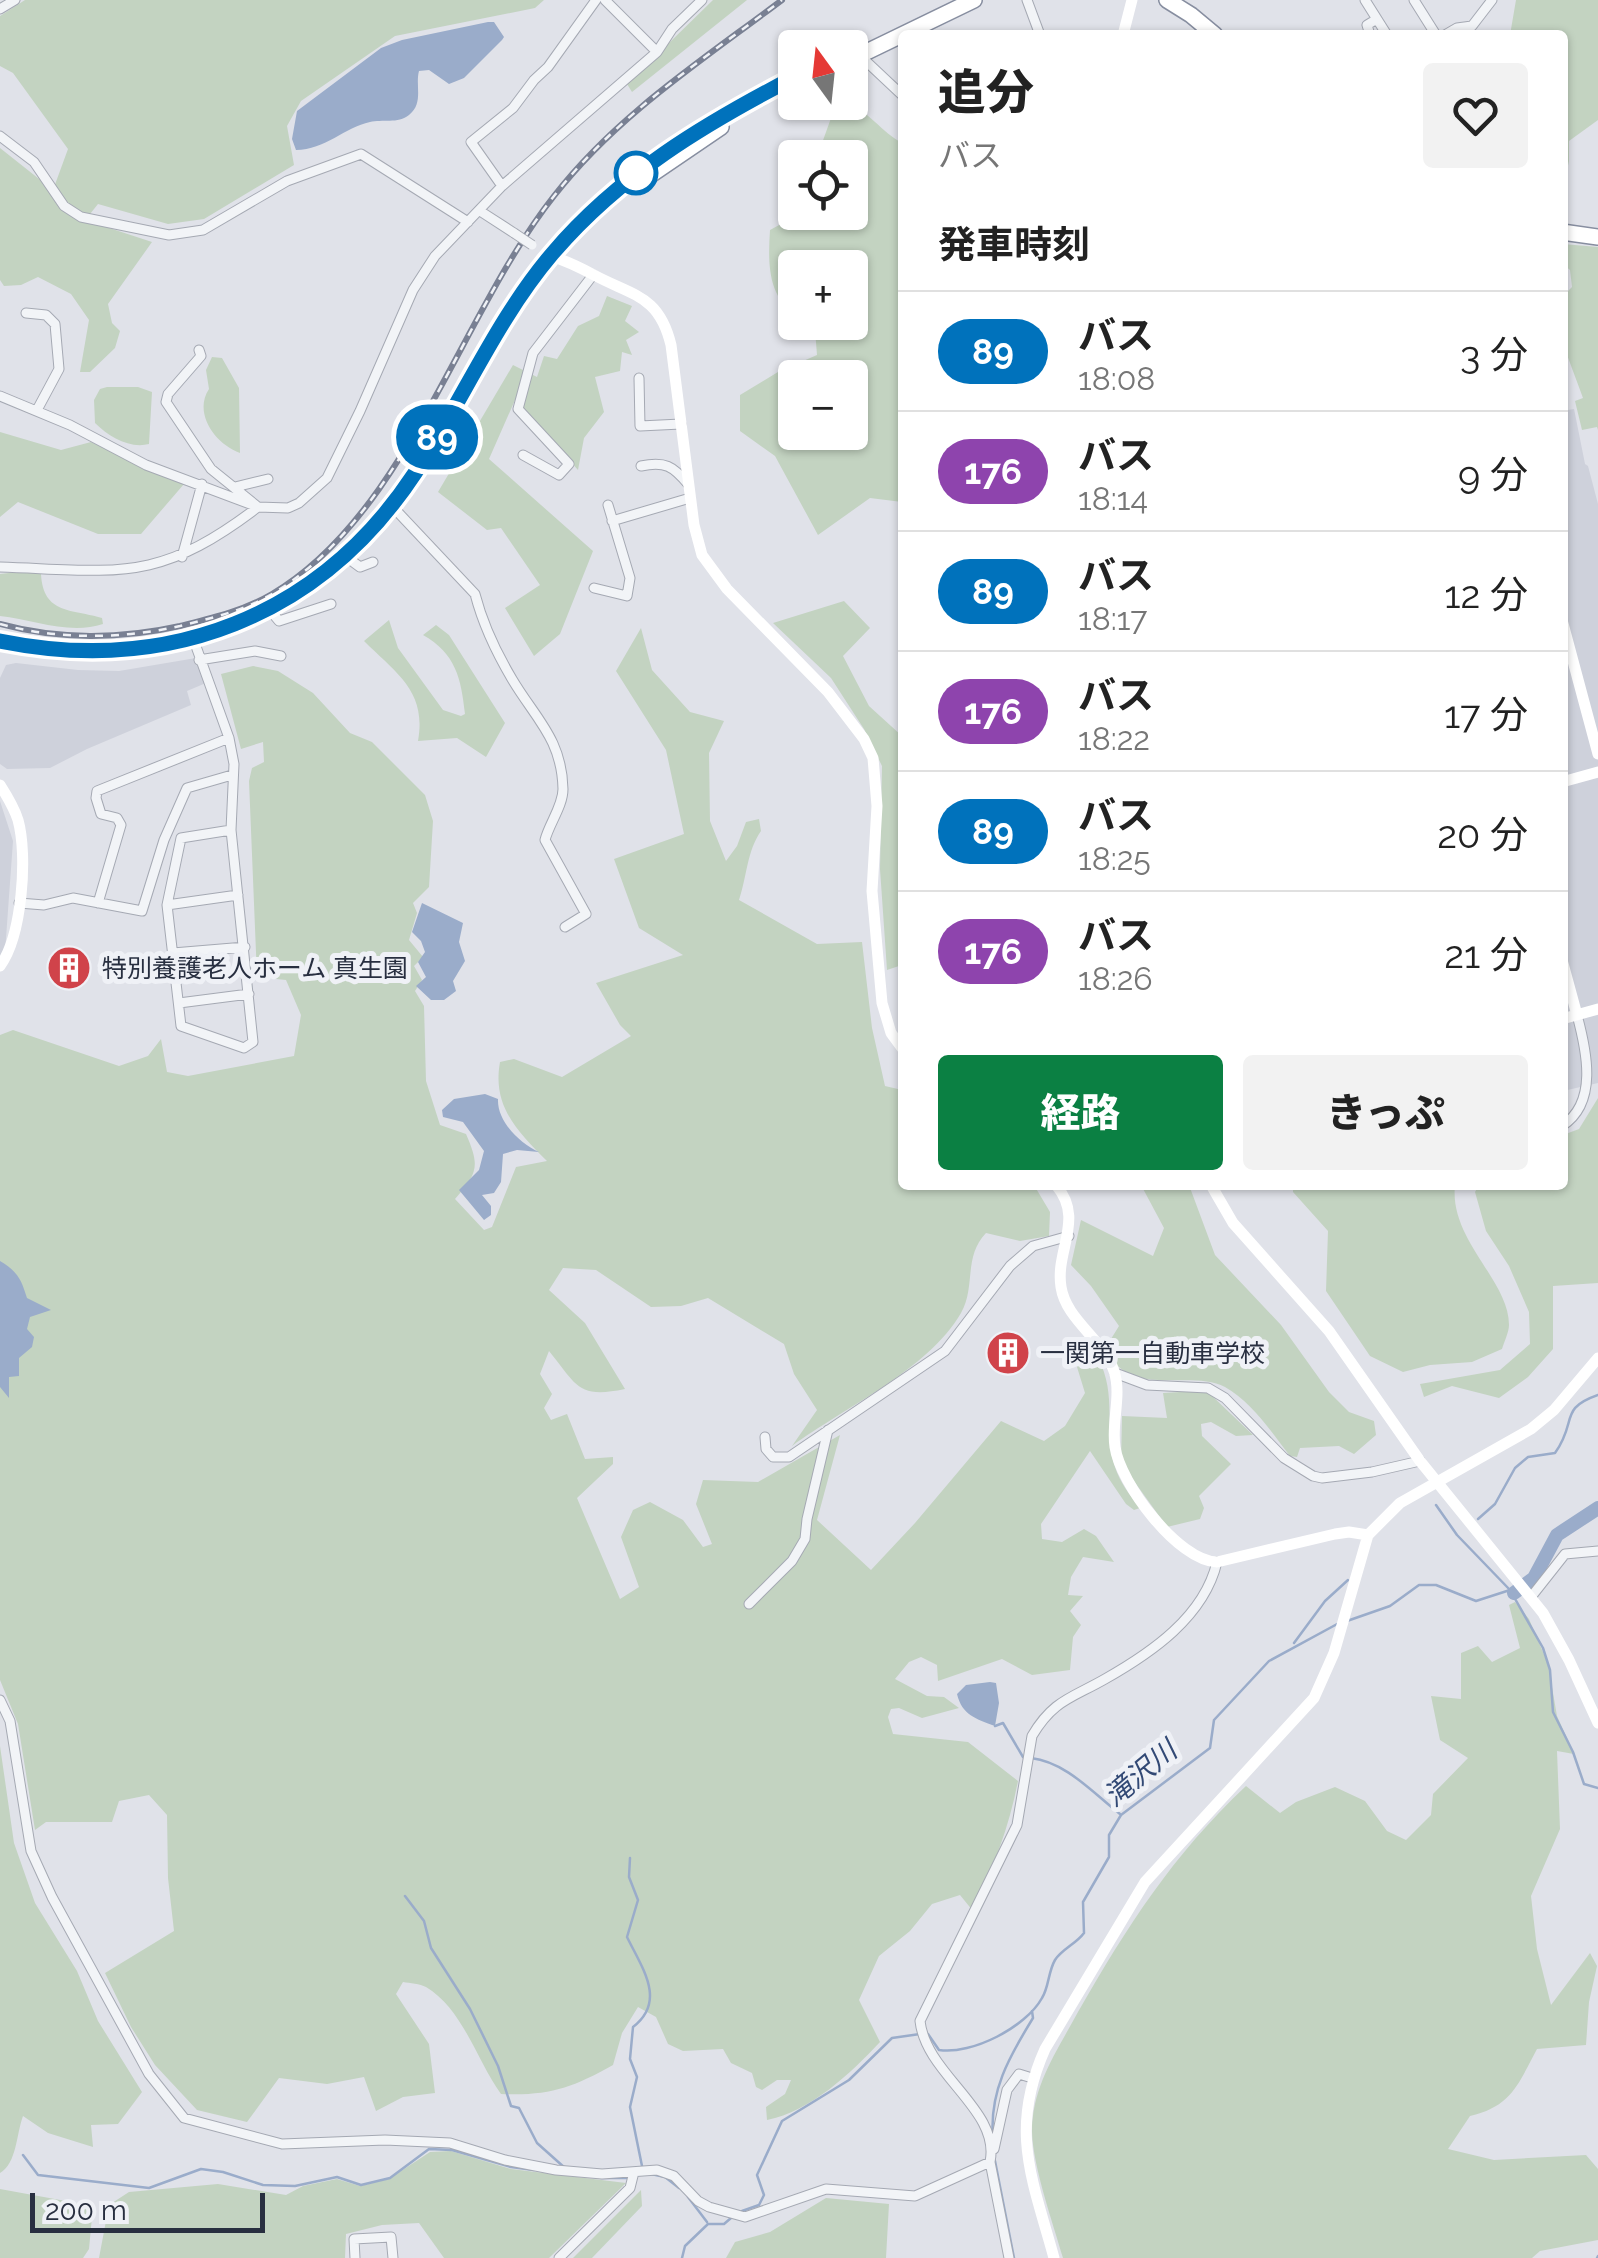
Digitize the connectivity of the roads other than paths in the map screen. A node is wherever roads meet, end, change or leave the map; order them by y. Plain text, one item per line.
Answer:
1 (16, 0) edge
2 (596, 0) edge
3 (605, 0) edge
4 (702, 0) edge
5 (953, 0) edge
6 (974, 0) edge
7 (1026, 0) edge
8 (1132, 0) edge
9 (1166, 0) edge
10 (1185, 0) edge
11 (1364, 0) edge
12 (1414, 0) edge
13 (1492, 0) edge
14 (0, 9) edge
15 (1377, 19) junction
16 (906, 30) edge
17 (1038, 30) edge
18 (1124, 30) edge
19 (1210, 30) edge
20 (1224, 30) edge
21 (1368, 30) edge
22 (1384, 30) edge
23 (1433, 30) edge
24 (1454, 30) edge
25 (898, 33) edge
26 (868, 45) edge
27 (868, 46) edge
28 (657, 52) junction
29 (868, 66) edge
30 (778, 86) edge
31 (898, 92) edge
32 (778, 96) edge
33 (0, 136) edge
34 (502, 186) junction
35 (480, 211) junction
36 (468, 222) junction
37 (1568, 233) edge
38 (1598, 237) edge
39 (555, 257) junction
40 (593, 275) junction
41 (26, 314) dead end
42 (199, 350) dead end
43 (639, 378) dead end
44 (0, 396) edge
45 (37, 410) junction
46 (681, 424) junction
47 (523, 455) dead end
48 (641, 466) dead end
49 (268, 480) dead end
50 (202, 484) junction
51 (688, 484) junction
52 (235, 488) junction
53 (690, 498) junction
54 (608, 505) dead end
55 (258, 507) junction
56 (396, 508) junction
57 (612, 521) junction
58 (182, 557) junction
59 (347, 559) junction
60 (373, 562) dead end
61 (0, 568) edge
62 (594, 588) dead end
63 (331, 604) dead end
64 (272, 613) junction
65 (0, 641) edge
66 (1568, 642) edge
67 (196, 649) junction
68 (0, 650) edge
69 (282, 656) dead end
70 (230, 738) junction
71 (1598, 754) edge
72 (1598, 772) edge
73 (232, 774) junction
74 (1568, 780) edge
75 (0, 784) edge
76 (231, 830) junction
77 (238, 895) junction
78 (18, 904) junction
79 (98, 904) junction
80 (167, 905) junction
81 (565, 927) dead end
82 (245, 947) junction
83 (172, 953) junction
84 (0, 966) edge
85 (1568, 982) edge
86 (250, 994) junction
87 (178, 1003) junction
88 (1598, 1009) edge
89 (1577, 1014) junction
90 (1568, 1017) edge
91 (898, 1041) edge
92 (1568, 1120) edge
93 (1059, 1190) edge
94 (1214, 1190) edge
95 (1069, 1236) junction
96 (1598, 1358) edge
97 (1115, 1373) junction
98 (828, 1430) junction
99 (765, 1437) dead end
100 (1420, 1461) junction
101 (1439, 1482) junction
102 (1368, 1535) junction
103 (1598, 1551) edge
104 (1217, 1562) junction
105 (1531, 1597) junction
106 (750, 1604) dead end
107 (0, 1700) edge
108 (1598, 1723) edge
109 (1032, 2078) junction
110 (993, 2151) junction
111 (990, 2162) junction
112 (634, 2172) junction
113 (356, 2258) edge
114 (393, 2258) edge
115 (559, 2258) edge
116 (1008, 2258) edge
117 (1054, 2258) edge

1 - 14 street
2 - 34 street
3 - 28 street
4 - 28 street
5 - 26 highway
6 - 16 highway
7 - 17 street
8 - 18 street
9 - 19 highway
10 - 20 highway
11 - 15 street
12 - 23 street
13 - 24 street
15 - 21 street
15 - 22 street
25 - 27 highway
28 - 34 street
29 - 31 street
30 - 39 highway
32 - 39 highway
33 - 36 street
34 - 35 street
35 - 36 street
35 - 39 street, bridge
36 - 55 street
37 - 38 highway
39 - 40 street
39 - 56 highway
40 - 46 street
40 - 47 street
41 - 45 street
42 - 52 street
43 - 46 street
44 - 45 street
45 - 50 street
46 - 51 street
48 - 51 street
49 - 52 street
50 - 55 street
50 - 58 street
51 - 53 street
52 - 55 street
53 - 57 street
53 - 91 street
54 - 57 street
55 - 58 street
56 - 59 highway
56 - 81 street
57 - 62 street
58 - 61 street
59 - 60 street
59 - 64 highway
63 - 64 street
64 - 67 highway
65 - 67 highway
66 - 71 street
67 - 68 highway
67 - 69 street
67 - 70 street
70 - 73 street
70 - 79 street
72 - 74 street
73 - 76 street
73 - 79 street
75 - 78 street
76 - 77 street
76 - 80 street
77 - 80 street
77 - 82 street
78 - 79 street
78 - 84 street
80 - 83 street
82 - 83 street
82 - 86 street
83 - 87 street
85 - 89 street
86 - 87 street
86 - 87 street
88 - 89 street
89 - 90 street
89 - 92 street
93 - 95 street
94 - 100 street
95 - 97 street
95 - 98 street
96 - 101 street
97 - 100 street
97 - 104 street
98 - 99 street
98 - 106 street
100 - 101 street
101 - 102 street
101 - 105 street
102 - 104 street
102 - 109 street
103 - 105 street
104 - 110 street
105 - 108 street
107 - 112 street
109 - 110 street
109 - 117 street
110 - 111 street
111 - 112 street
111 - 116 street
112 - 115 street
113 - 114 street

